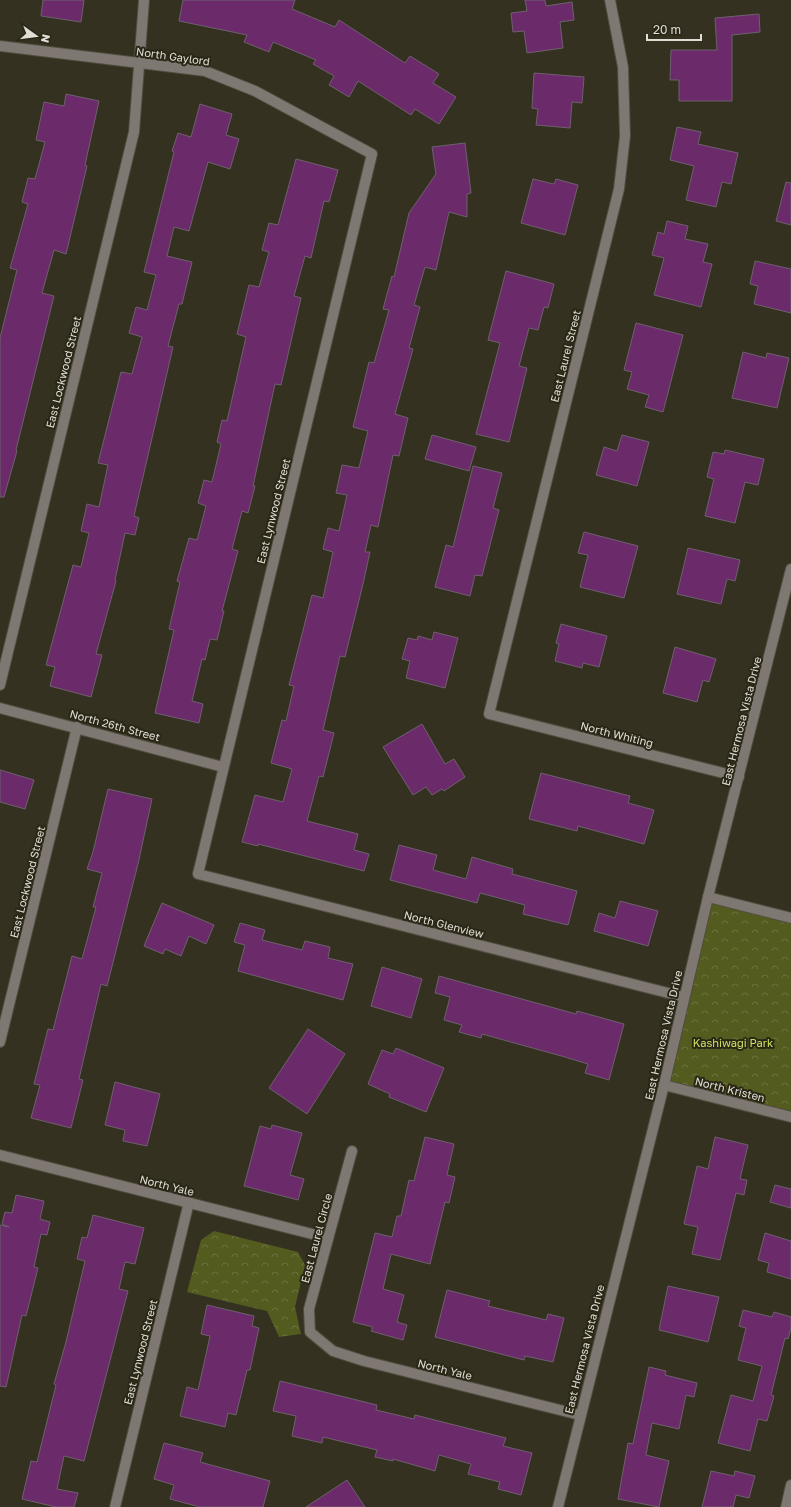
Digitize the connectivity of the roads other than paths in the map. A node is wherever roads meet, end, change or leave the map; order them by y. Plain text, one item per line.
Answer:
1 (144, 0) edge
2 (610, 0) edge
3 (0, 46) edge
4 (140, 64) junction
5 (372, 154) joint
6 (791, 569) edge
7 (0, 684) edge
8 (0, 708) edge
9 (489, 714) joint
10 (77, 727) junction
11 (223, 767) junction
12 (739, 777) junction
13 (198, 874) joint
14 (708, 897) junction
15 (791, 918) edge
16 (684, 997) junction
17 (0, 1042) edge
18 (664, 1085) junction
19 (791, 1117) edge
20 (352, 1151) dead end
21 (0, 1155) edge
22 (189, 1202) junction
23 (328, 1238) junction
24 (310, 1332) joint
25 (580, 1415) junction
26 (791, 1485) edge
27 (115, 1507) edge
28 (558, 1507) edge
29 (786, 1507) edge

1 - 4 street, East Lockwood Street
2 - 9 street, East Laurel Street
3 - 4 street, North Gaylord
4 - 5 street, North Gaylord
4 - 7 street, East Lockwood Street
5 - 11 street, East Lynwood Street
6 - 12 street, East Hermosa Vista Drive
8 - 10 street, North 26th Street
9 - 12 street, North Whiting
10 - 11 street, North 26th Street
10 - 17 street, East Lockwood Street
11 - 13 street, East Lynwood Street
12 - 14 street, East Hermosa Vista Drive
13 - 16 street, North Glenview
14 - 15 street
14 - 16 street, East Hermosa Vista Drive
16 - 18 street, East Hermosa Vista Drive
18 - 19 street, North Kristen
18 - 25 street, East Hermosa Vista Drive
20 - 23 street, East Laurel Circle
21 - 22 street, North Yale
22 - 23 street, North Yale
22 - 27 street, East Lynwood Street
23 - 24 street, East Laurel Circle
24 - 25 street, North Yale
25 - 28 street, East Hermosa Vista Drive
26 - 29 street

